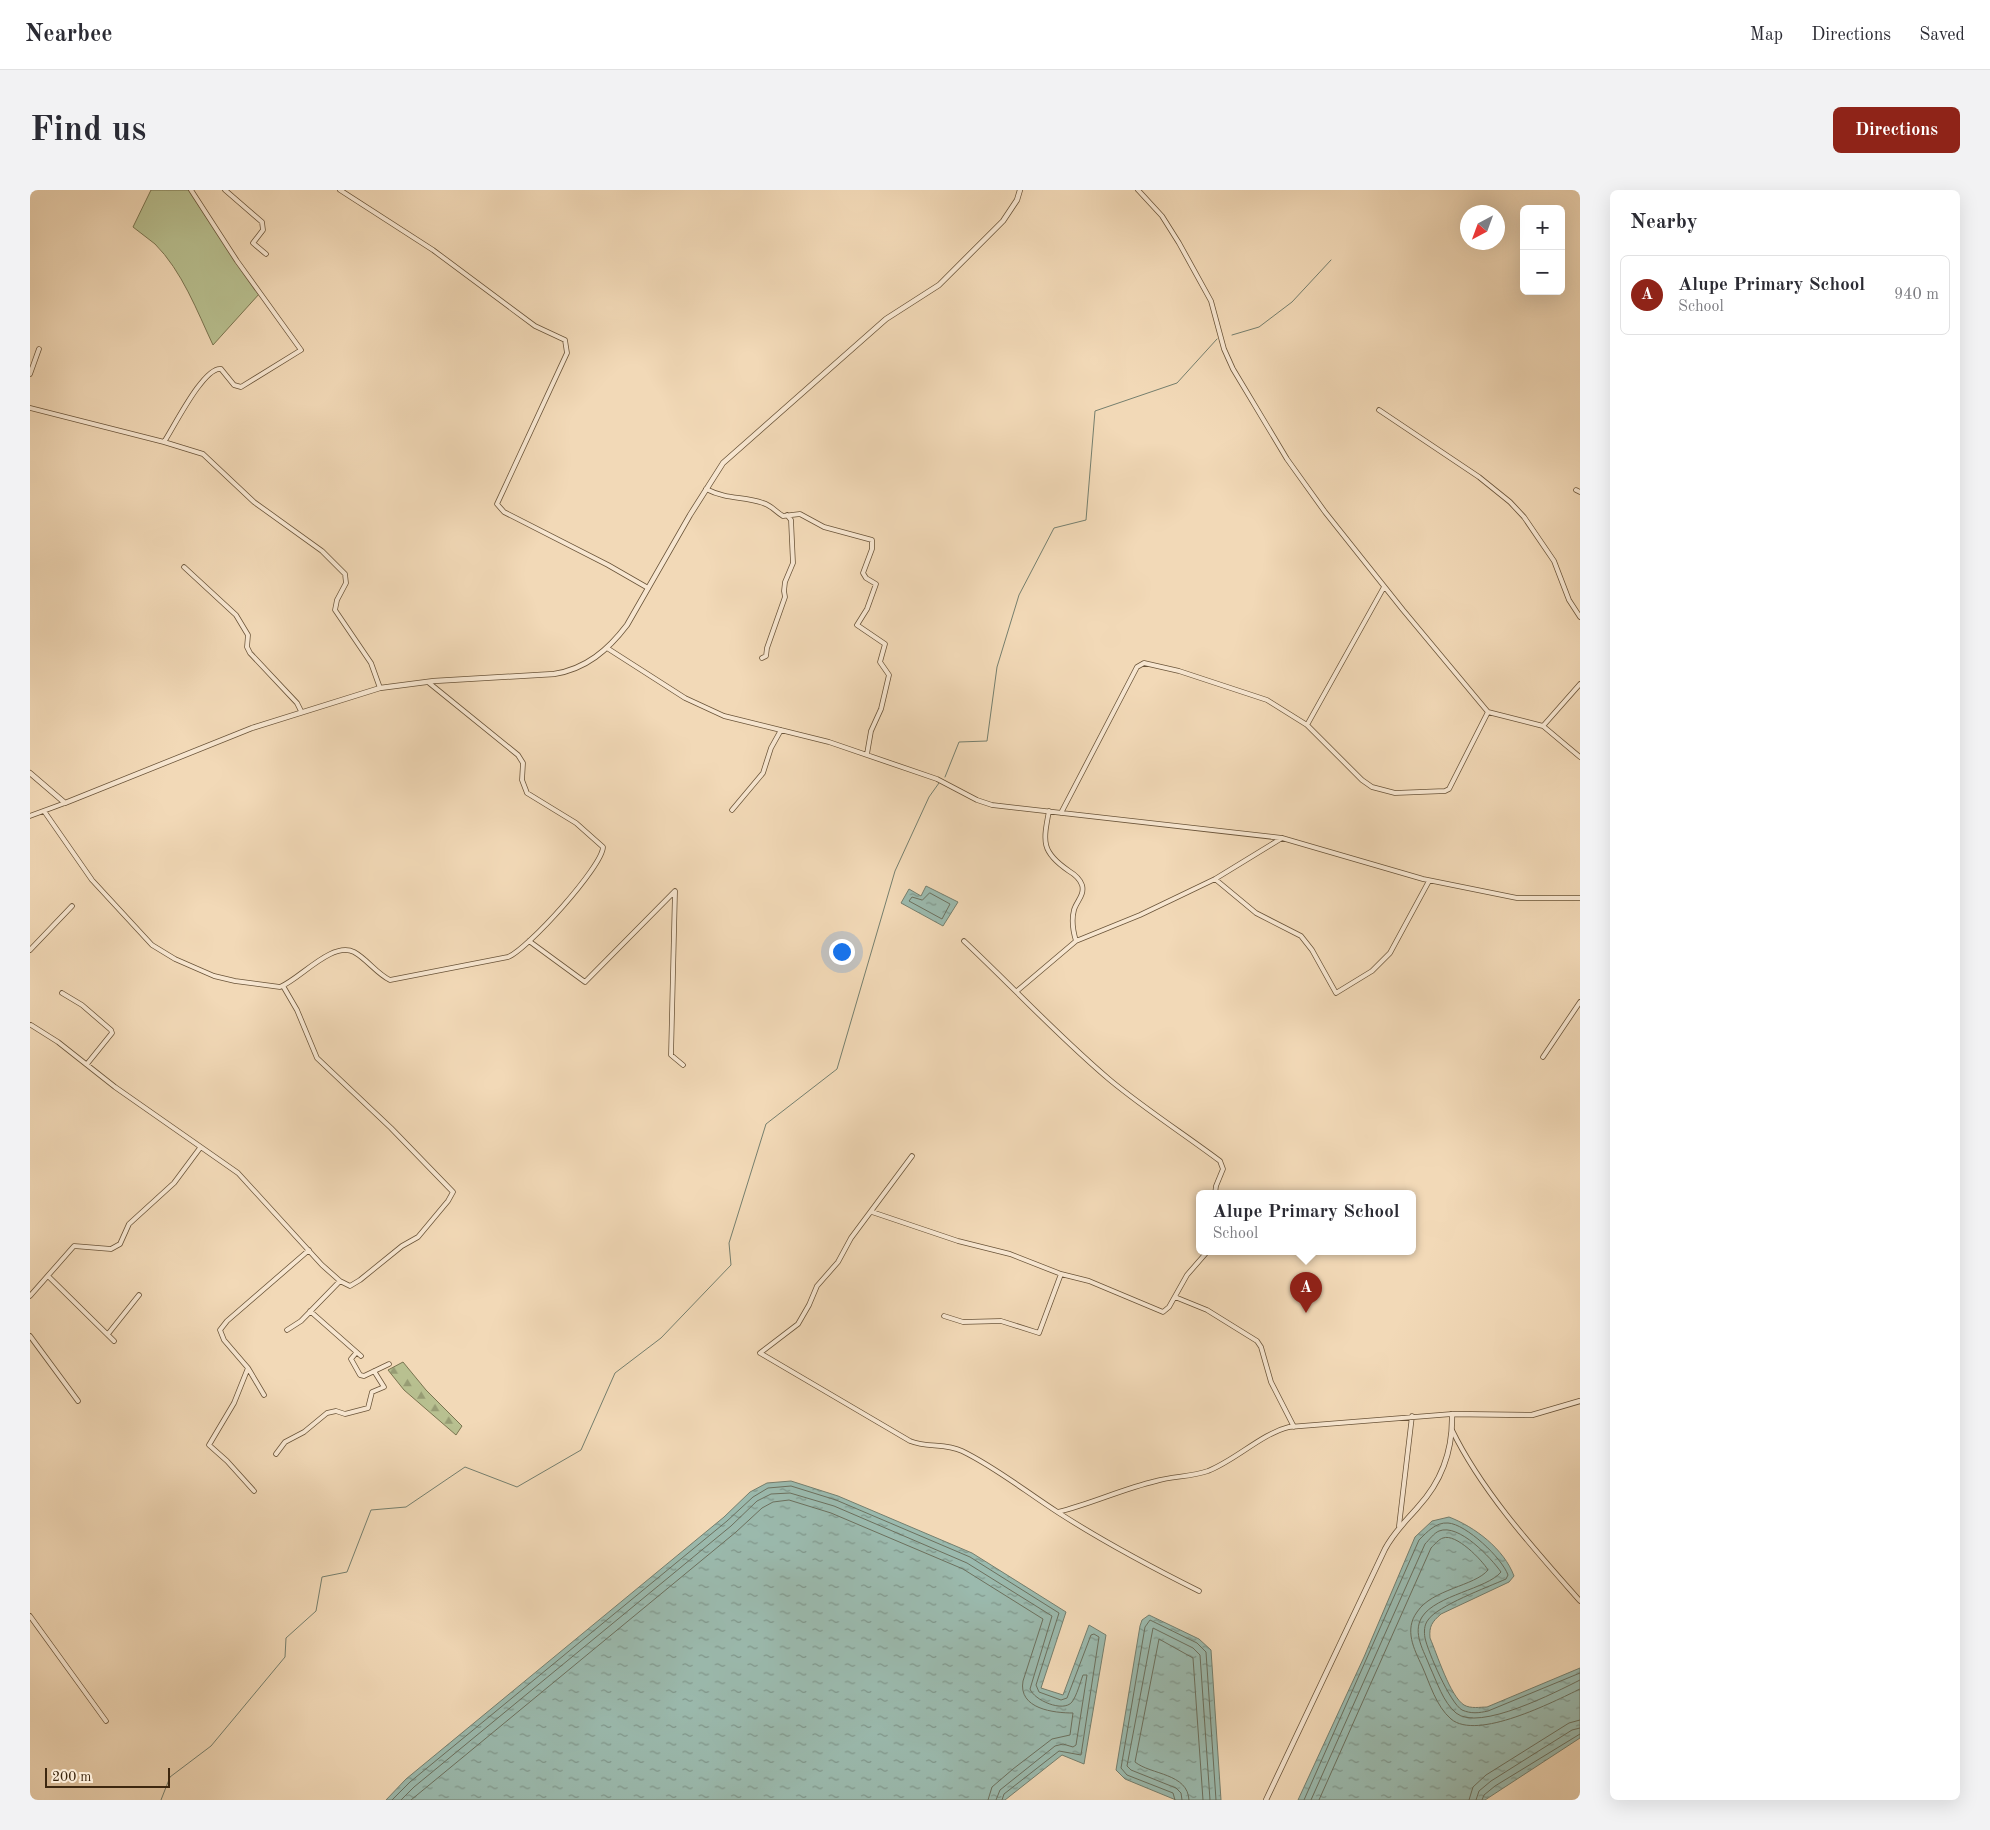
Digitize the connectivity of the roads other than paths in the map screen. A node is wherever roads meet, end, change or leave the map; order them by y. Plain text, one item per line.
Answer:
1 (191, 190) edge
2 (225, 190) edge
3 (340, 190) edge
4 (1020, 190) edge
5 (1138, 190) edge
6 (266, 254) dead end
7 (39, 349) dead end
8 (30, 374) edge
9 (30, 408) edge
10 (1379, 410) dead end
11 (164, 442) junction
12 (706, 489) junction
13 (787, 515) junction
14 (184, 567) dead end
15 (648, 588) junction
16 (1384, 588) junction
17 (1580, 617) edge
18 (607, 648) junction
19 (762, 658) dead end
20 (428, 682) junction
21 (1580, 684) edge
22 (380, 688) junction
23 (302, 711) junction
24 (1488, 712) junction
25 (1307, 725) junction
26 (1543, 726) junction
27 (781, 730) junction
28 (866, 754) junction
29 (1580, 757) edge
30 (30, 773) edge
31 (65, 803) junction
32 (732, 810) dead end
33 (44, 811) junction
34 (1049, 811) junction
35 (1061, 813) junction
36 (30, 816) edge
37 (1282, 838) junction
38 (1215, 879) junction
39 (1429, 881) junction
40 (1580, 898) edge
41 (72, 906) dead end
42 (529, 941) junction
43 (964, 941) dead end
44 (1076, 941) junction
45 (30, 950) edge
46 (283, 986) junction
47 (1017, 991) junction
48 (62, 993) dead end
49 (1580, 1002) edge
50 (30, 1025) edge
51 (1543, 1057) dead end
52 (87, 1064) junction
53 (683, 1065) dead end
54 (200, 1148) junction
55 (912, 1156) dead end
56 (1216, 1190) edge
57 (872, 1212) junction
58 (309, 1250) junction
59 (1204, 1255) edge
60 (1061, 1274) junction
61 (48, 1276) junction
62 (340, 1282) junction
63 (139, 1294) dead end
64 (30, 1296) edge
65 (1175, 1297) junction
66 (310, 1311) junction
67 (944, 1316) dead end
68 (287, 1330) dead end
69 (108, 1334) junction
70 (30, 1336) edge
71 (114, 1341) dead end
72 (356, 1353) junction
73 (361, 1356) dead end
74 (389, 1364) dead end
75 (248, 1368) junction
76 (374, 1371) junction
77 (264, 1395) dead end
78 (78, 1400) dead end
79 (1580, 1401) edge
80 (1452, 1414) junction
81 (1412, 1416) junction
82 (1294, 1427) junction
83 (1452, 1430) junction
84 (276, 1454) dead end
85 (254, 1491) dead end
86 (1058, 1512) junction
87 (1399, 1526) junction
88 (1199, 1592) dead end
89 (1580, 1601) edge
90 (30, 1616) edge
91 (106, 1721) dead end
92 (1266, 1800) edge

1 - 11 street
2 - 6 street
3 - 15 street
4 - 12 street
5 - 16 street
7 - 8 street
9 - 11 street
10 - 17 street
11 - 22 street
12 - 13 street
12 - 15 street
13 - 19 street
13 - 28 street
14 - 23 street
15 - 18 street
16 - 24 street
16 - 25 street
18 - 20 street
18 - 27 street
20 - 22 street
20 - 42 street
21 - 26 street
22 - 23 street
23 - 31 street
24 - 25 street
24 - 26 street
25 - 35 street
26 - 29 street
27 - 28 street
27 - 32 street
28 - 34 street
30 - 31 street
31 - 33 street
33 - 36 street
33 - 46 street
34 - 35 street
34 - 44 street
35 - 37 street
37 - 38 street
37 - 39 street
38 - 39 street
38 - 44 street
39 - 40 street
41 - 45 street
42 - 46 street
42 - 53 street
43 - 47 street
44 - 47 street
46 - 62 street
47 - 56 street
48 - 52 street
49 - 51 street
50 - 52 street
52 - 54 street
54 - 58 street
54 - 61 street
55 - 57 street
57 - 60 street
57 - 86 street
58 - 62 street
58 - 75 street
59 - 65 street
60 - 65 street
60 - 67 street
61 - 64 street
61 - 69 street
62 - 66 street
63 - 69 street
65 - 82 street
66 - 68 street
66 - 72 street
69 - 71 street
70 - 78 street
72 - 73 street
72 - 76 street
74 - 76 street
75 - 77 street
75 - 85 street
76 - 84 street
79 - 80 street
80 - 81 street
80 - 83 street
81 - 82 street
81 - 87 street
82 - 86 street
83 - 87 street
83 - 89 street
86 - 88 street
87 - 92 street
90 - 91 street

